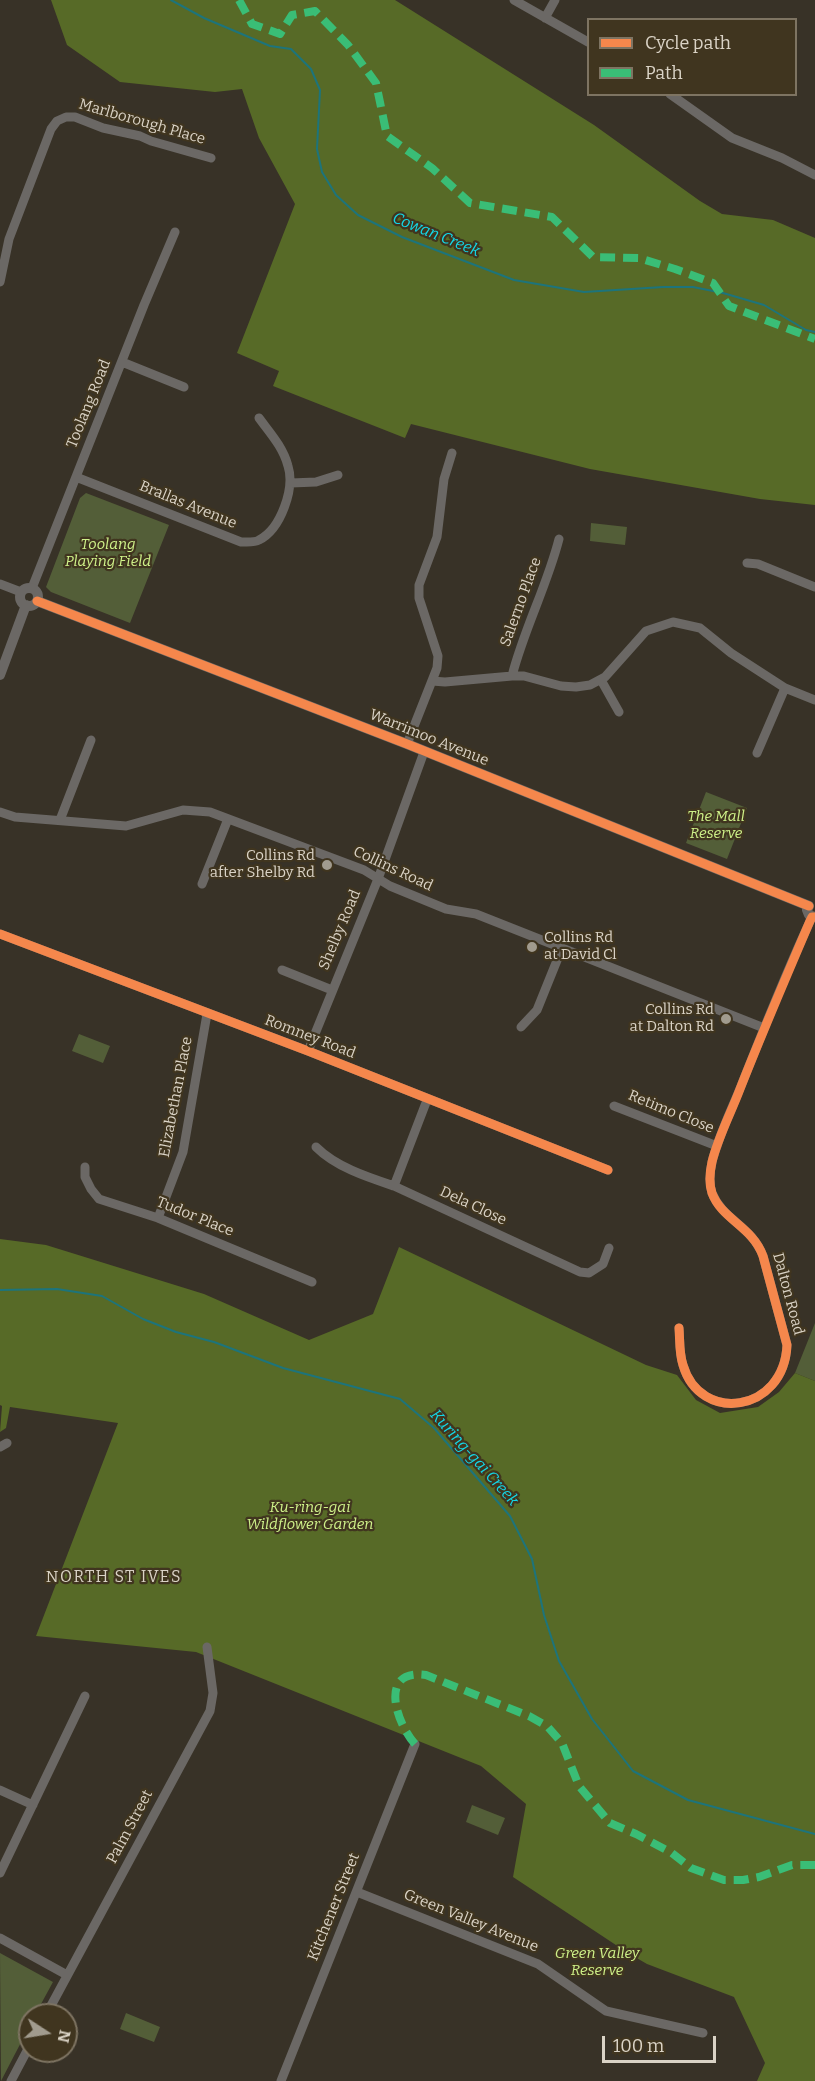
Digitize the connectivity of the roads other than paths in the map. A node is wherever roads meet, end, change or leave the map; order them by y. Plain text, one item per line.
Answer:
1 (514, 0) edge
2 (555, 0) edge
3 (545, 18) junction
4 (587, 41) edge
5 (673, 96) edge
6 (211, 158) dead end
7 (815, 175) edge
8 (175, 232) dead end
9 (0, 282) edge
10 (122, 362) junction
11 (184, 387) dead end
12 (259, 418) dead end
13 (452, 453) dead end
14 (338, 475) dead end
15 (76, 477) junction
16 (291, 483) junction
17 (559, 539) dead end
18 (747, 562) dead end
19 (0, 584) edge
20 (815, 587) edge
21 (27, 590) junction
22 (37, 601) junction
23 (26, 605) junction
24 (0, 675) edge
25 (512, 676) junction
26 (601, 680) junction
27 (432, 681) junction
28 (785, 688) junction
29 (815, 700) edge
30 (619, 711) dead end
31 (91, 740) dead end
32 (406, 744) junction
33 (424, 752) junction
34 (757, 753) dead end
35 (0, 812) edge
36 (228, 819) junction
37 (60, 820) junction
38 (378, 879) junction
39 (202, 884) dead end
40 (813, 910) edge
41 (0, 934) edge
42 (562, 948) junction
43 (282, 970) dead end
44 (332, 990) junction
45 (207, 1014) junction
46 (521, 1027) dead end
47 (764, 1028) junction
48 (308, 1052) junction
49 (427, 1100) junction
50 (614, 1106) dead end
51 (717, 1146) junction
52 (315, 1148) dead end
53 (85, 1167) dead end
54 (608, 1170) dead end
55 (394, 1186) junction
56 (158, 1218) junction
57 (609, 1248) dead end
58 (312, 1282) dead end
59 (679, 1328) dead end
60 (207, 1647) dead end
61 (85, 1696) dead end
62 (415, 1744) dead end
63 (0, 1790) edge
64 (33, 1805) junction
65 (0, 1873) edge
66 (357, 1892) junction
67 (0, 1938) edge
68 (67, 1975) junction
69 (52, 2003) edge
70 (703, 2033) dead end
71 (20, 2063) edge
72 (11, 2081) edge
73 (281, 2081) edge

1 - 3 street
2 - 3 street
3 - 4 street
5 - 7 street
6 - 9 street, Marlborough Place
8 - 10 street, Toolang Road
10 - 11 street
10 - 15 street, Toolang Road
12 - 16 street
13 - 27 street
14 - 16 street
15 - 16 street, Brallas Avenue
15 - 21 street, Toolang Road
17 - 25 street, Salerno Place
18 - 20 street
19 - 21 street
21 - 22 street
21 - 23 street
22 - 23 street
22 - 32 street, Warrimoo Avenue
23 - 24 street
25 - 26 street
25 - 27 street
26 - 28 street
26 - 30 street
27 - 32 street
28 - 29 street
28 - 34 street
31 - 37 street
32 - 33 street, Warrimoo Avenue
33 - 38 street, Shelby Road
33 - 40 street, Warrimoo Avenue
35 - 37 street, Collins Road
36 - 37 street, Collins Road
36 - 38 street, Collins Road
36 - 39 street
38 - 42 street, Collins Road
38 - 44 street, Shelby Road
40 - 47 street, Dalton Road
41 - 45 street, Romney Road
42 - 46 street
42 - 47 street, Collins Road
43 - 44 street
44 - 48 street, Shelby Road
45 - 48 street, Romney Road
45 - 56 street, Elizabethan Place
47 - 51 street, Dalton Road
48 - 49 street, Romney Road
49 - 54 street, Romney Road
49 - 55 street
50 - 51 street, Retimo Close
51 - 59 street, Dalton Road
52 - 55 street, Dela Close
53 - 56 street, Tudor Place
55 - 57 street, Dela Close
56 - 58 street, Tudor Place
60 - 68 street, Palm Street
61 - 64 street
62 - 66 street, Kitchener Street
63 - 64 street
64 - 65 street
66 - 70 street, Green Valley Avenue
66 - 73 street, Kitchener Street
67 - 68 street
68 - 69 street, Palm Street
71 - 72 street

